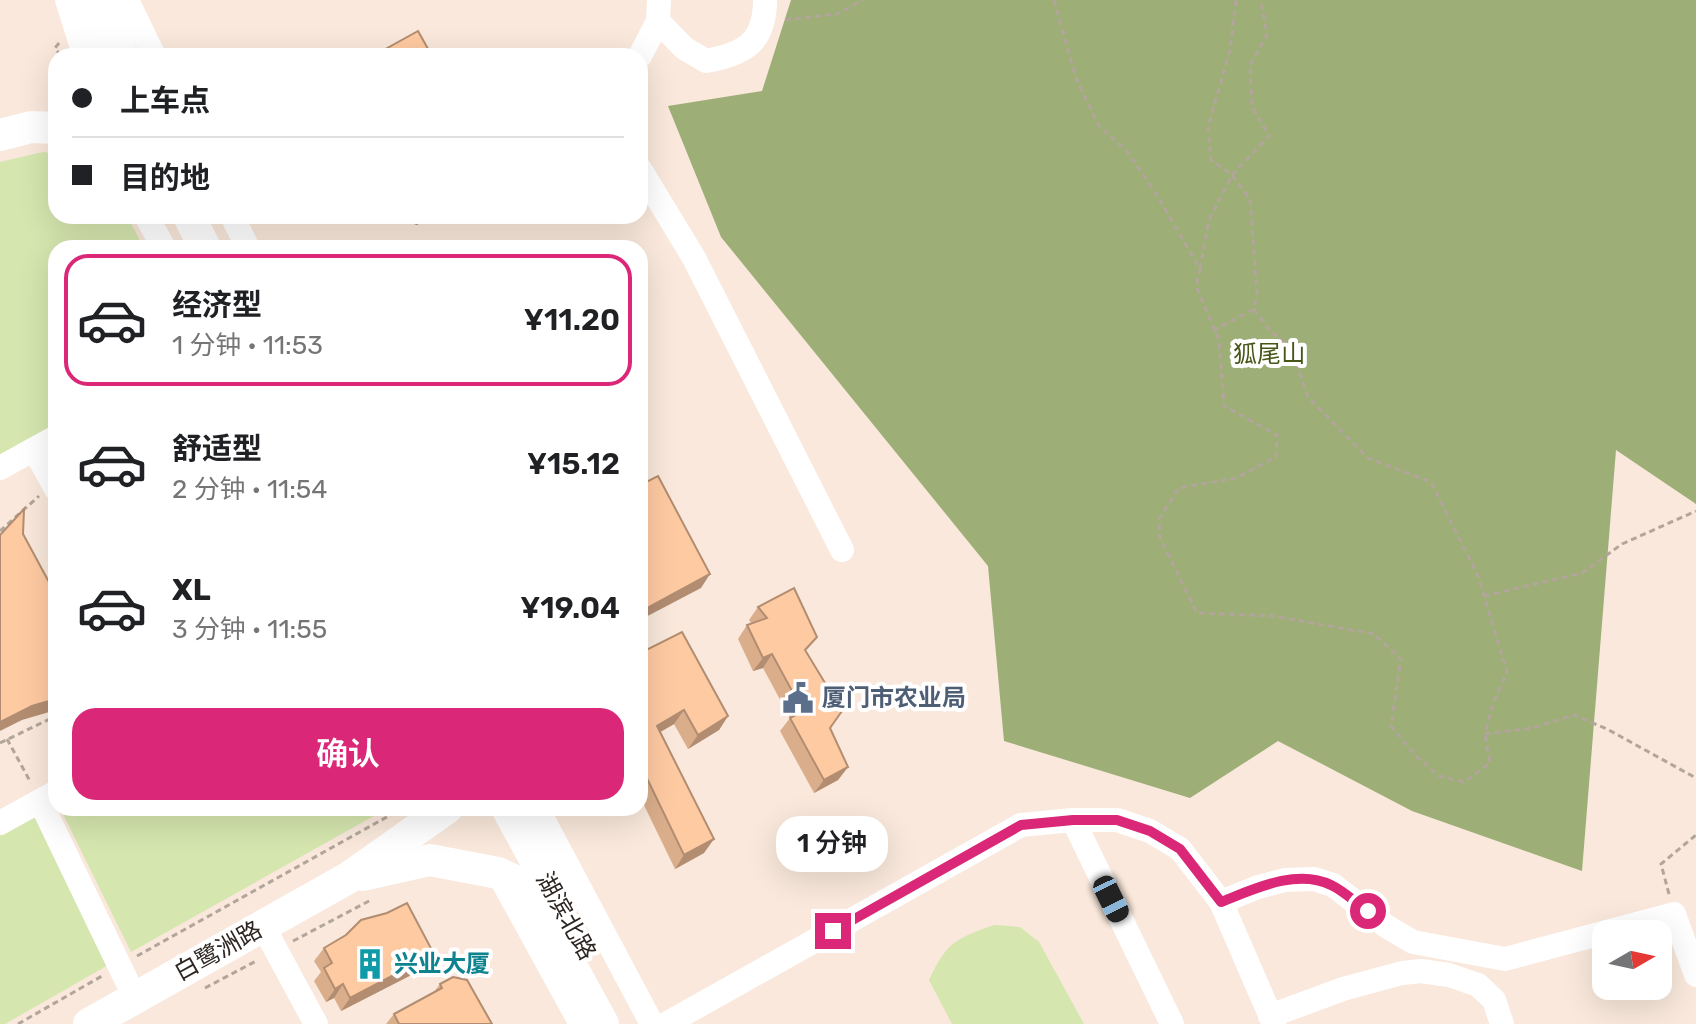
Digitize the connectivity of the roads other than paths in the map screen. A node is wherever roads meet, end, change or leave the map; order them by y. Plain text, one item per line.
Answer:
1 (127, 0) edge
2 (87, 4) edge
3 (659, 11) edge
4 (765, 11) edge
5 (85, 48) edge
6 (117, 48) edge
7 (150, 48) edge
8 (643, 48) edge
9 (44, 127) edge
10 (0, 135) edge
11 (648, 182) edge
12 (48, 441) edge
13 (34, 449) junction
14 (0, 468) edge
15 (48, 475) edge
16 (842, 550) dead end
17 (48, 796) edge
18 (56, 816) edge
19 (438, 816) edge
20 (511, 816) edge
21 (541, 816) edge
22 (1073, 820) junction
23 (0, 823) edge
24 (498, 873) junction
25 (528, 887) joint
26 (359, 889) junction
27 (1221, 902) junction
28 (270, 938) junction
29 (1696, 975) edge
30 (135, 998) junction
31 (1272, 1020) edge
32 (677, 1022) edge
33 (89, 1024) edge
34 (316, 1024) edge
35 (581, 1024) edge
36 (603, 1024) edge
37 (625, 1024) edge
38 (652, 1024) edge
39 (1172, 1024) edge
40 (1502, 1024) edge

1 - 7 street
2 - 5 main road
2 - 6 main road
3 - 4 street
3 - 8 street
9 - 10 main road
11 - 16 street
12 - 13 street
13 - 14 street
13 - 15 street
17 - 23 street
18 - 30 street
19 - 26 main road, 白鹭洲路
20 - 37 main road, 湖滨北路
21 - 38 street
22 - 27 street
22 - 32 street
22 - 39 street
24 - 25 main road, 白鹭洲路
24 - 26 main road, 白鹭洲路
24 - 35 street
25 - 36 main road, 湖滨北路
26 - 28 main road, 白鹭洲路
27 - 29 street
27 - 31 street
28 - 30 main road, 白鹭洲路
28 - 34 street
30 - 33 main road, 白鹭洲路
31 - 40 street

